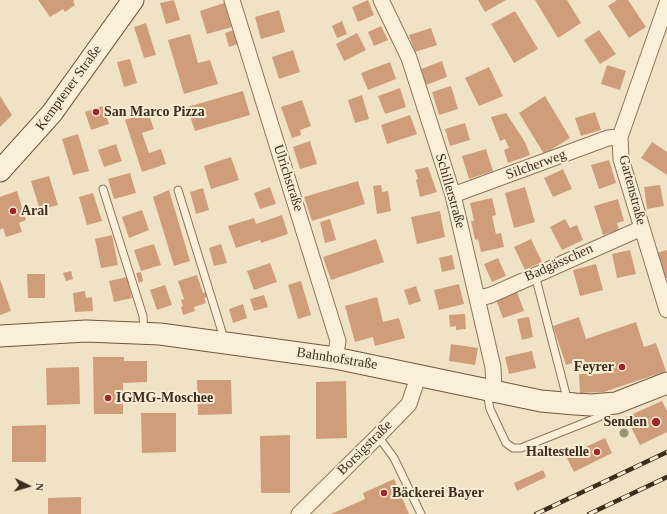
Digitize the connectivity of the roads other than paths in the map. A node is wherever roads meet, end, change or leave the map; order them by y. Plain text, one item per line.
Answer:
1 (133, 0) edge
2 (232, 0) edge
3 (381, 0) edge
4 (667, 3) edge
5 (661, 39) edge
6 (620, 138) junction
7 (0, 171) edge
8 (102, 189) dead end
9 (178, 190) dead end
10 (453, 195) junction
11 (642, 228) junction
12 (534, 274) junction
13 (477, 299) junction
14 (667, 310) edge
15 (144, 332) junction
16 (0, 336) edge
17 (221, 342) junction
18 (335, 358) junction
19 (419, 374) junction
20 (667, 383) edge
21 (491, 389) junction
22 (607, 404) junction
23 (569, 407) junction
24 (378, 436) junction
25 (299, 514) edge
26 (421, 514) edge

1 - 7 street, Kemptener Straße
2 - 18 street, Ulrichstraße
3 - 10 street, Schillerstraße
4 - 5 street, Gartenstraße
5 - 6 street, Gartenstraße
6 - 10 street, Silcherweg
6 - 11 street, Gartenstraße
8 - 15 lane
9 - 17 lane
10 - 13 street, Schillerstraße
11 - 12 street, Badgässchen
11 - 14 street, Gartenstraße
12 - 13 street, Badgässchen
12 - 23 lane
13 - 21 street, Schillerstraße
15 - 16 street, Bahnhofstraße
15 - 17 street, Bahnhofstraße
17 - 18 street, Bahnhofstraße
18 - 19 street, Bahnhofstraße
19 - 21 street, Bahnhofstraße
19 - 24 street, Borsigstraße
20 - 22 street, Bahnhofstraße
21 - 22 lane
21 - 23 street, Bahnhofstraße
22 - 23 street, Bahnhofstraße
24 - 25 street, Borsigstraße
24 - 26 lane

